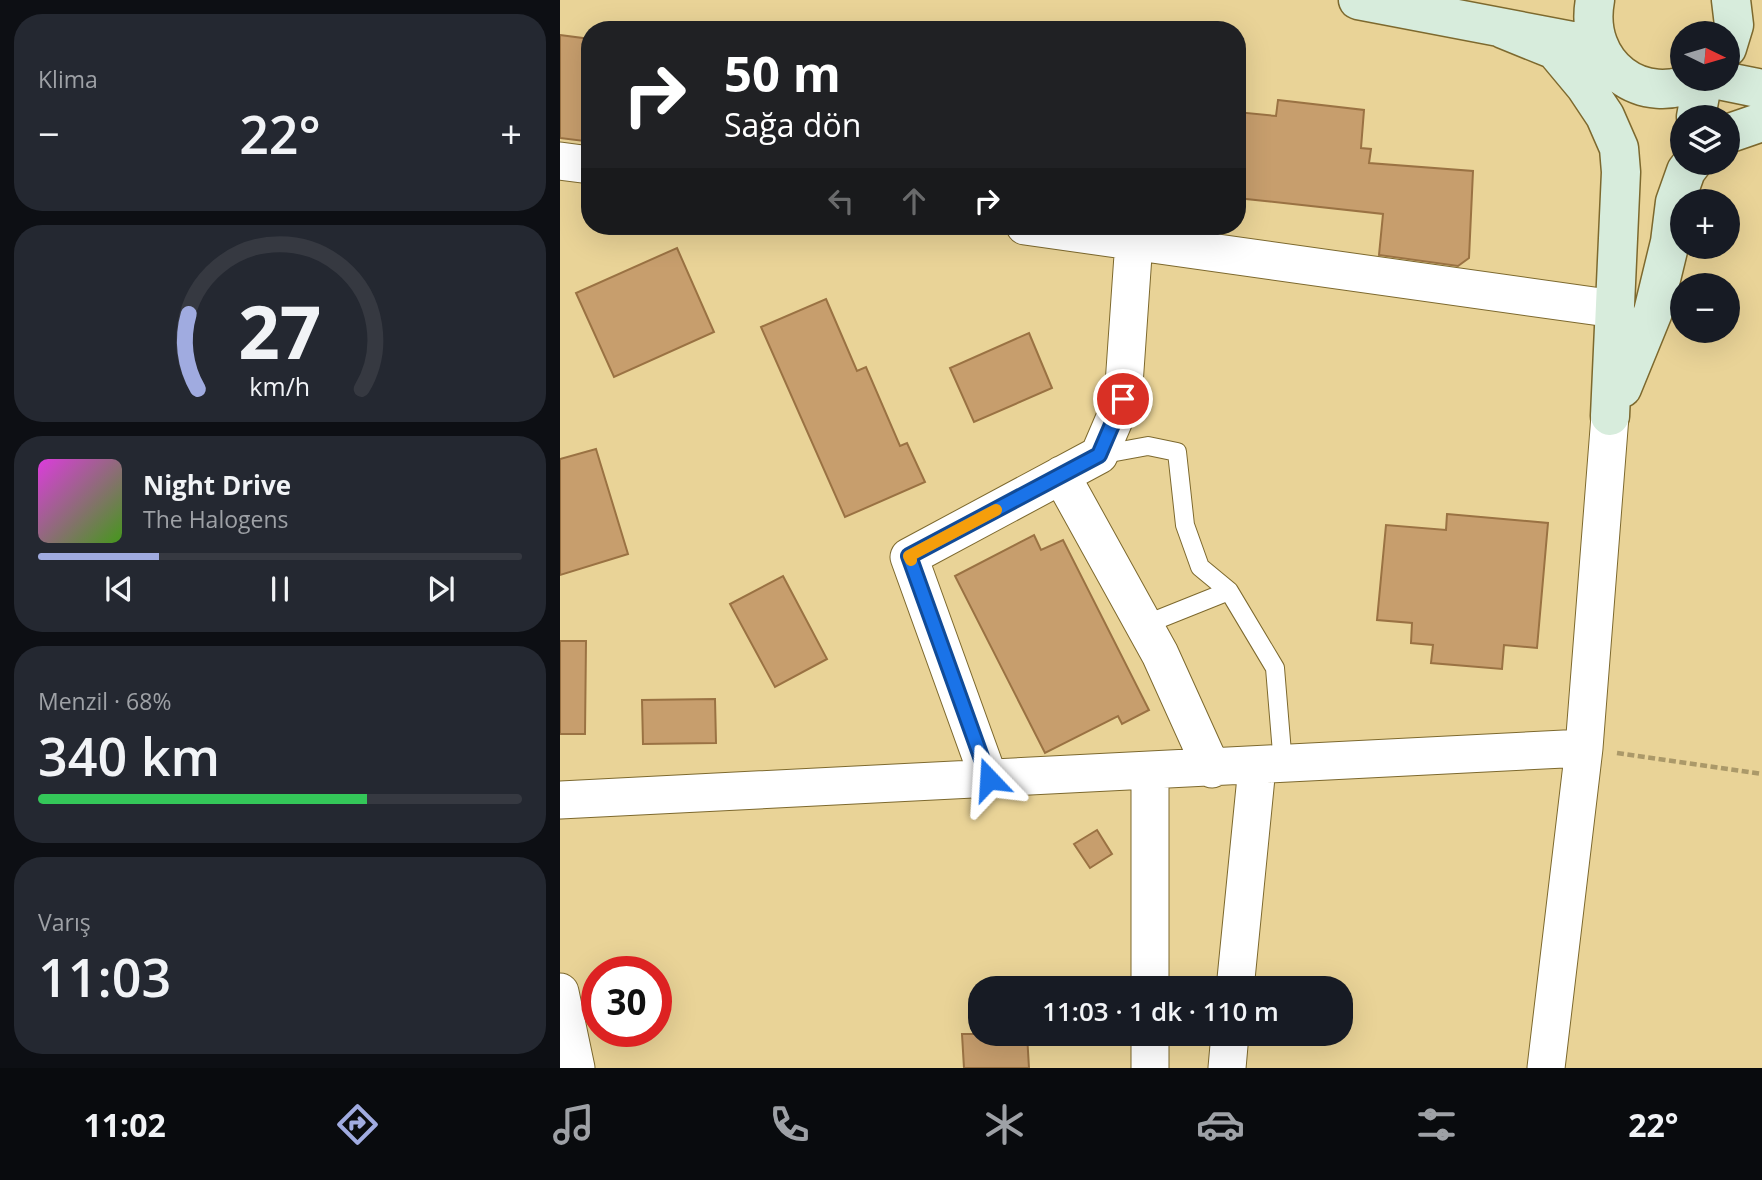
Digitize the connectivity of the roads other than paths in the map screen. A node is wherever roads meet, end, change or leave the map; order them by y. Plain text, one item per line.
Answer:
1 (1357, 0) edge
2 (1595, 0) edge
3 (1731, 0) edge
4 (1734, 21) edge
5 (1503, 29) junction
6 (1598, 46) junction
7 (1740, 85) edge
8 (1670, 89) edge
9 (1762, 89) edge
10 (1762, 122) edge
11 (1740, 130) edge
12 (560, 161) edge
13 (581, 164) edge
14 (1686, 175) edge
15 (1090, 235) edge
16 (1134, 241) junction
17 (1615, 309) junction
18 (1610, 416) junction
19 (1099, 455) junction
20 (1061, 475) junction
21 (1229, 591) junction
22 (1144, 625) junction
23 (1584, 748) junction
24 (1270, 766) junction
25 (1212, 769) junction
26 (1150, 771) junction
27 (989, 779) junction
28 (560, 800) edge
29 (1150, 976) edge
30 (1237, 976) edge
31 (560, 992) edge
32 (1150, 1046) edge
33 (1229, 1046) edge
34 (576, 1068) edge
35 (1150, 1068) edge
36 (1227, 1068) edge
37 (1546, 1068) edge

1 - 5 main road
2 - 6 main road
3 - 4 main road
5 - 6 main road
5 - 17 main road
6 - 8 main road
7 - 9 main road
10 - 11 main road
12 - 13 street
14 - 18 main road
15 - 16 street
16 - 17 street
16 - 19 street
17 - 18 main road
18 - 23 street
19 - 20 street
19 - 21 lane
20 - 22 street
20 - 27 street
21 - 22 lane
21 - 24 lane
22 - 25 street
23 - 24 street
23 - 37 street
24 - 25 street
24 - 30 street
25 - 26 street
26 - 27 street
26 - 29 street
27 - 28 street
31 - 34 street
32 - 35 street
33 - 36 street

